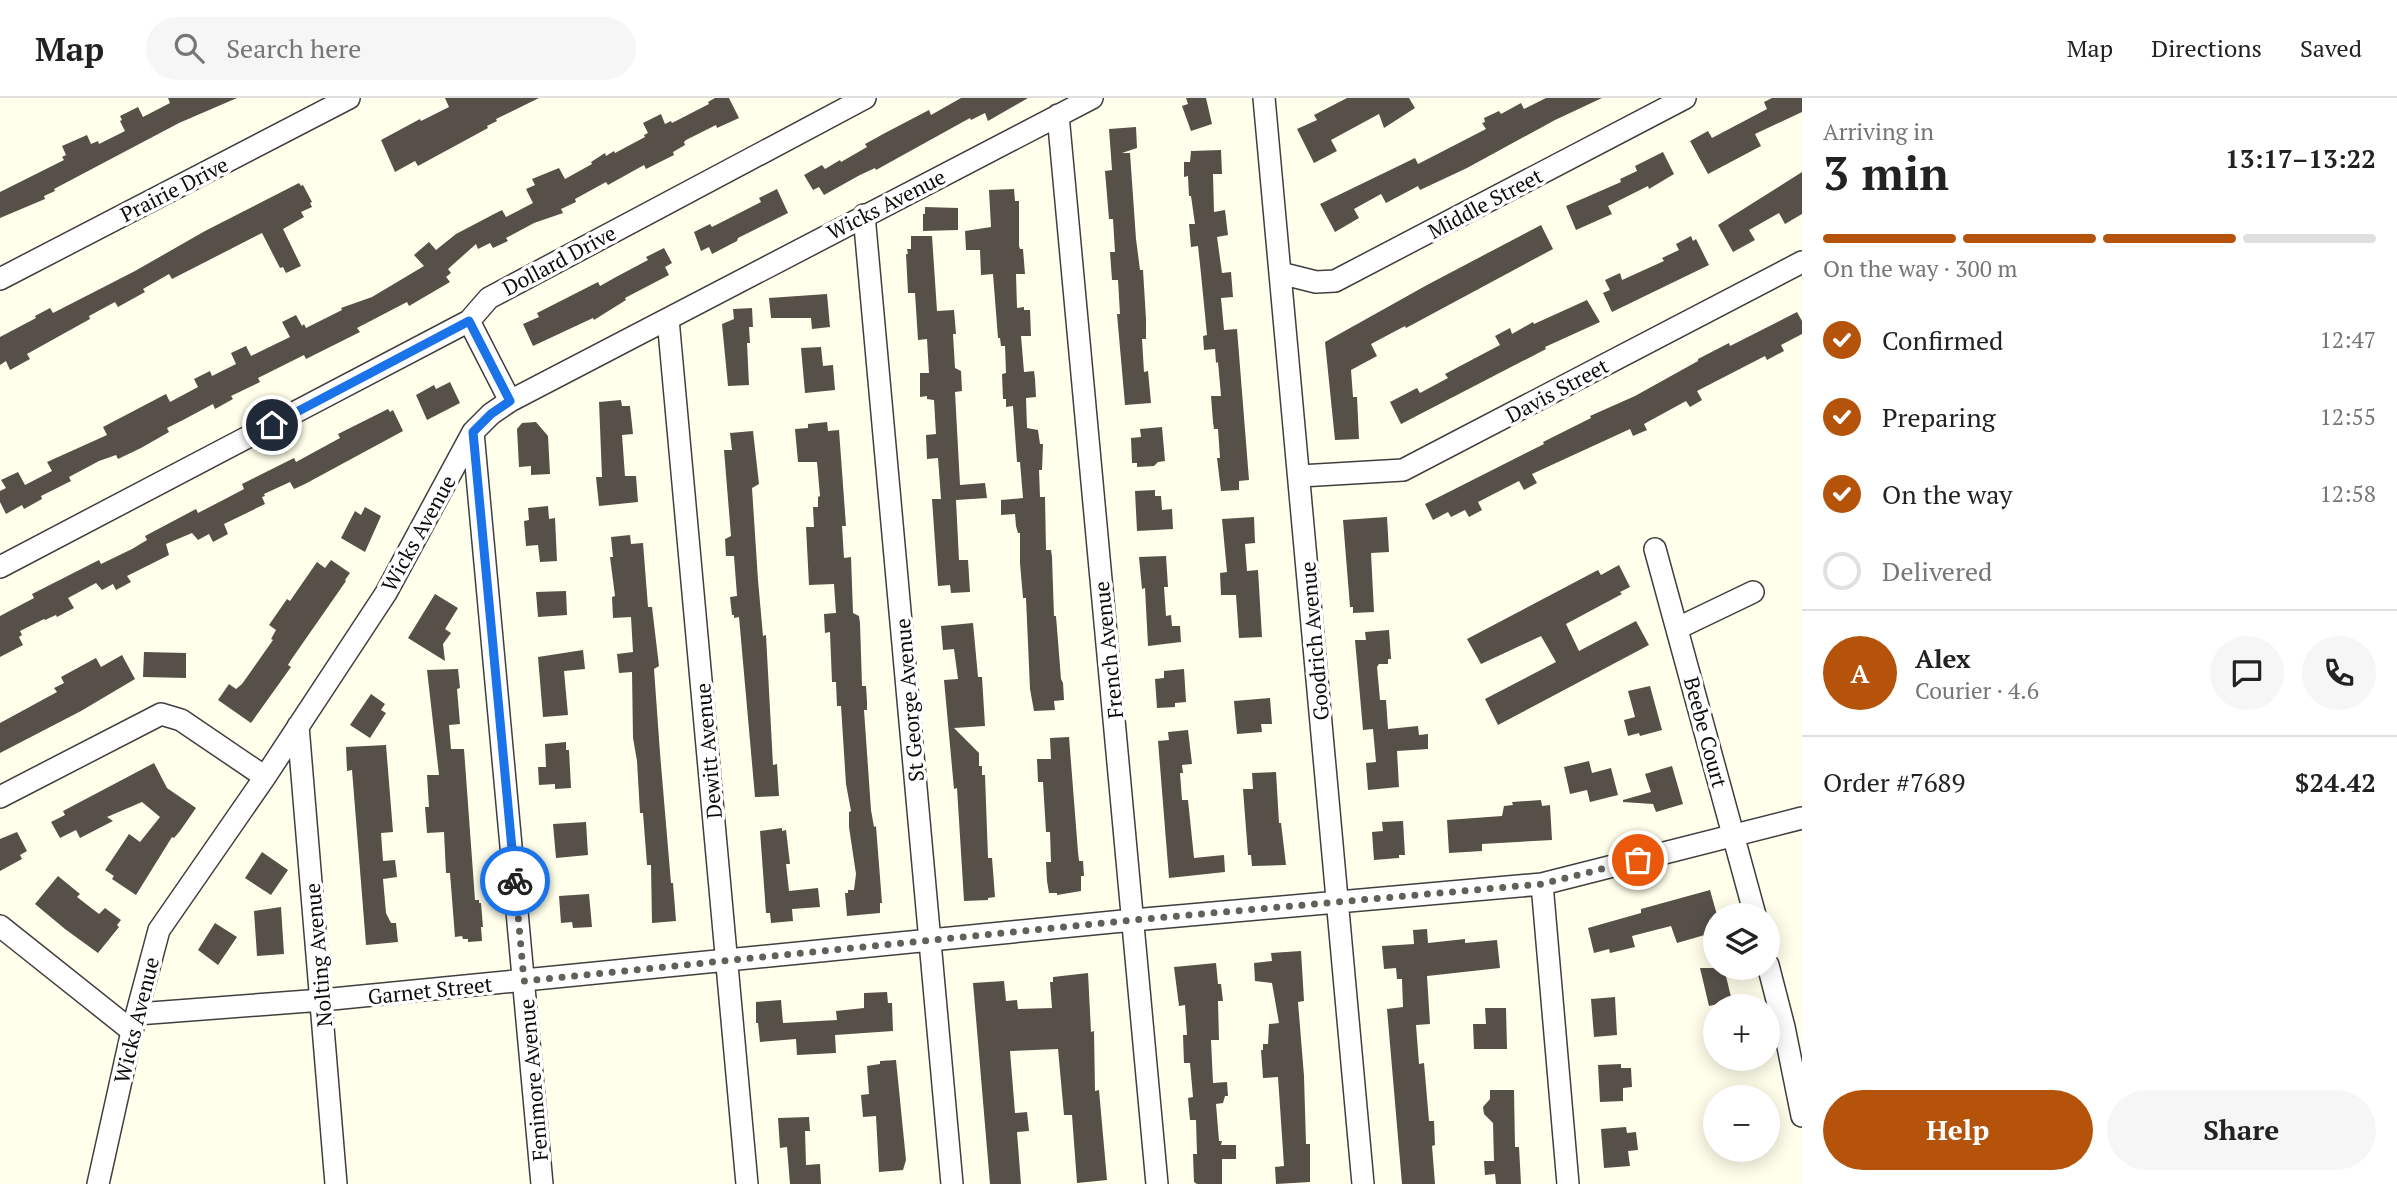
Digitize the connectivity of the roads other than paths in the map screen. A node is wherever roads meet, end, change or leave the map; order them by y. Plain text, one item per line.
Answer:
1 (349, 98) edge
2 (865, 98) edge
3 (1092, 98) edge
4 (1264, 98) edge
5 (1685, 98) edge
6 (1058, 115) junction
7 (864, 215) junction
8 (1802, 262) edge
9 (1280, 273) junction
10 (0, 279) edge
11 (668, 319) junction
12 (469, 321) junction
13 (510, 401) junction
14 (473, 432) junction
15 (1300, 476) junction
16 (1655, 549) dead end
17 (0, 567) edge
18 (1753, 592) dead end
19 (1678, 628) junction
20 (298, 726) junction
21 (265, 777) junction
22 (0, 797) edge
23 (1802, 818) edge
24 (1734, 836) junction
25 (1542, 884) junction
26 (1337, 902) junction
27 (1752, 903) edge
28 (1133, 920) junction
29 (0, 926) edge
30 (931, 941) junction
31 (728, 960) junction
32 (1772, 980) edge
33 (524, 981) junction
34 (322, 1000) junction
35 (134, 1022) junction
36 (1802, 1116) edge
37 (98, 1184) edge
38 (336, 1184) edge
39 (542, 1184) edge
40 (747, 1184) edge
41 (952, 1184) edge
42 (1157, 1184) edge
43 (1363, 1184) edge
44 (1568, 1184) edge

1 - 10 street, Prairie Drive
2 - 12 street, Dollard Drive
3 - 6 street, Wicks Avenue
4 - 9 street, Goodrich Avenue
5 - 9 street, Middle Street
6 - 7 street, Wicks Avenue
6 - 28 street, French Avenue
7 - 11 street, Wicks Avenue
7 - 30 street, St George Avenue
8 - 15 street, Davis Street
9 - 15 street, Goodrich Avenue
11 - 13 street, Wicks Avenue
11 - 31 street, Dewitt Avenue
12 - 13 street
12 - 17 street, Dollard Drive
13 - 14 street, Wicks Avenue
14 - 20 street, Wicks Avenue
14 - 33 street, Fenimore Avenue
15 - 26 street, Goodrich Avenue
16 - 19 street, Beebe Court
18 - 19 street
19 - 24 street, Beebe Court
20 - 21 street, Wicks Avenue
20 - 34 street, Nolting Avenue
21 - 22 street
21 - 35 street, Wicks Avenue
23 - 24 street, Garnet Street
24 - 25 street, Garnet Street
24 - 27 street, Beebe Court
25 - 26 street, Garnet Street
25 - 44 street
26 - 28 street, Garnet Street
26 - 43 street, Goodrich Avenue
28 - 30 street, Garnet Street
28 - 42 street, French Avenue
29 - 35 street
30 - 31 street, Garnet Street
30 - 41 street, St George Avenue
31 - 33 street, Garnet Street
31 - 40 street, Dewitt Avenue
32 - 36 street
33 - 34 street, Garnet Street
33 - 39 street, Fenimore Avenue
34 - 35 street, Garnet Street
34 - 38 street, Nolting Avenue
35 - 37 street, Wicks Avenue

